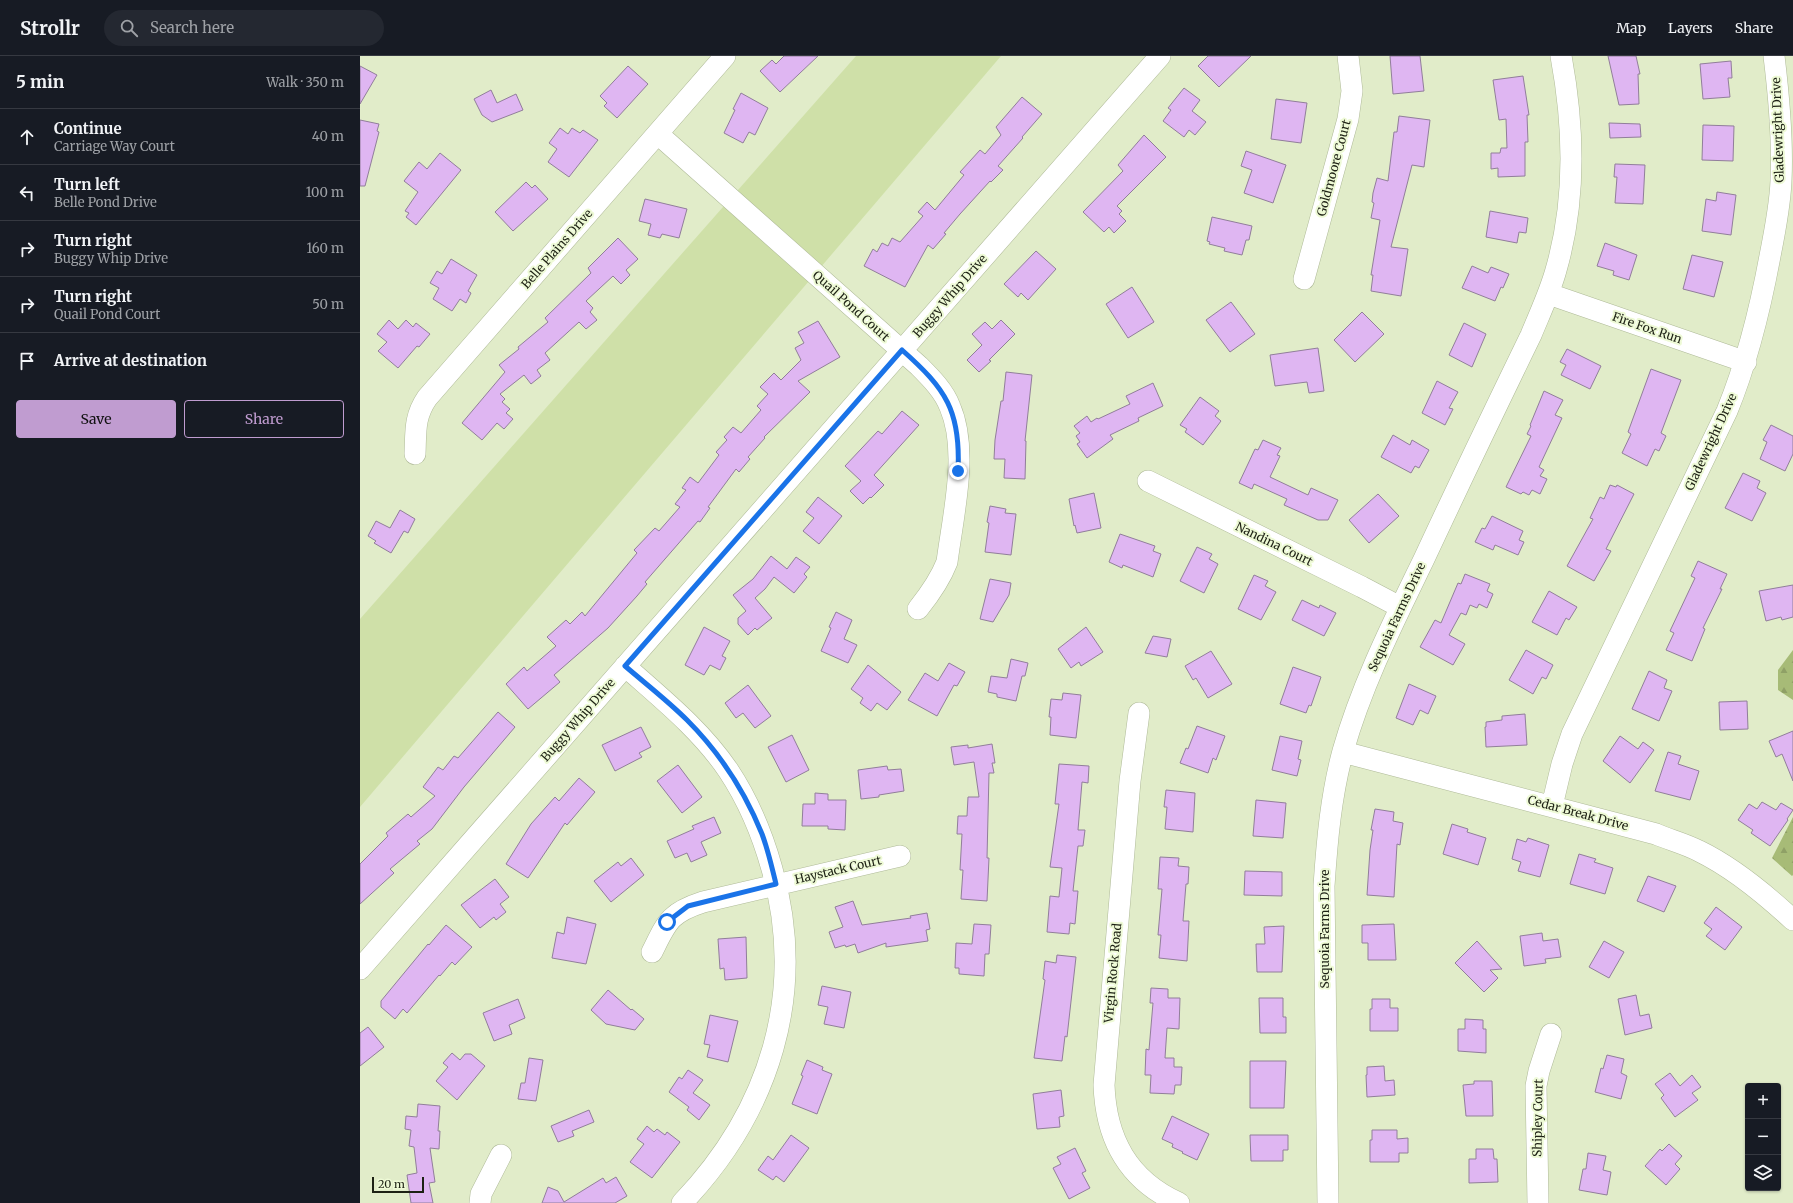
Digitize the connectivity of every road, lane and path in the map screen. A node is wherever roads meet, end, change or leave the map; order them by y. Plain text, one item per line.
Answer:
1 (725, 56) edge
2 (1160, 56) edge
3 (1348, 56) edge
4 (1561, 56) edge
5 (1774, 56) edge
6 (658, 134) junction
7 (1304, 279) dead end
8 (1549, 294) junction
9 (902, 350) junction
10 (1746, 362) junction
11 (415, 454) dead end
12 (1148, 481) dead end
13 (1400, 607) junction
14 (918, 608) dead end
15 (625, 666) junction
16 (1140, 713) dead end
17 (1343, 752) junction
18 (1552, 806) junction
19 (900, 856) dead end
20 (776, 884) junction
21 (1793, 920) edge
22 (652, 952) dead end
23 (360, 969) edge
24 (1551, 1034) dead end
25 (501, 1155) dead end
26 (480, 1203) edge
27 (682, 1203) edge
28 (1179, 1203) edge
29 (1328, 1203) edge
30 (1538, 1203) edge

1 - 6 street, Belle Plains Drive
2 - 9 street, Buggy Whip Drive
3 - 7 street, Goldmoore Court
4 - 8 street, Sequoia Farms Drive
5 - 10 street, Gladewright Drive
6 - 9 street, Quail Pond Court
6 - 11 street, Belle Plains Drive
8 - 10 street, Fire Fox Run
8 - 13 street, Sequoia Farms Drive
9 - 14 street, Quail Pond Court
9 - 15 street, Buggy Whip Drive
10 - 18 street, Gladewright Drive
12 - 13 street, Nandina Court
13 - 17 street, Sequoia Farms Drive
15 - 20 street
15 - 23 street, Buggy Whip Drive
16 - 28 street, Virgin Rock Road
17 - 18 street, Cedar Break Drive
17 - 29 street, Sequoia Farms Drive
18 - 21 street, Cedar Break Drive
19 - 20 street, Haystack Court
20 - 22 street, Haystack Court
20 - 27 street
24 - 30 street, Shipley Court
25 - 26 street

